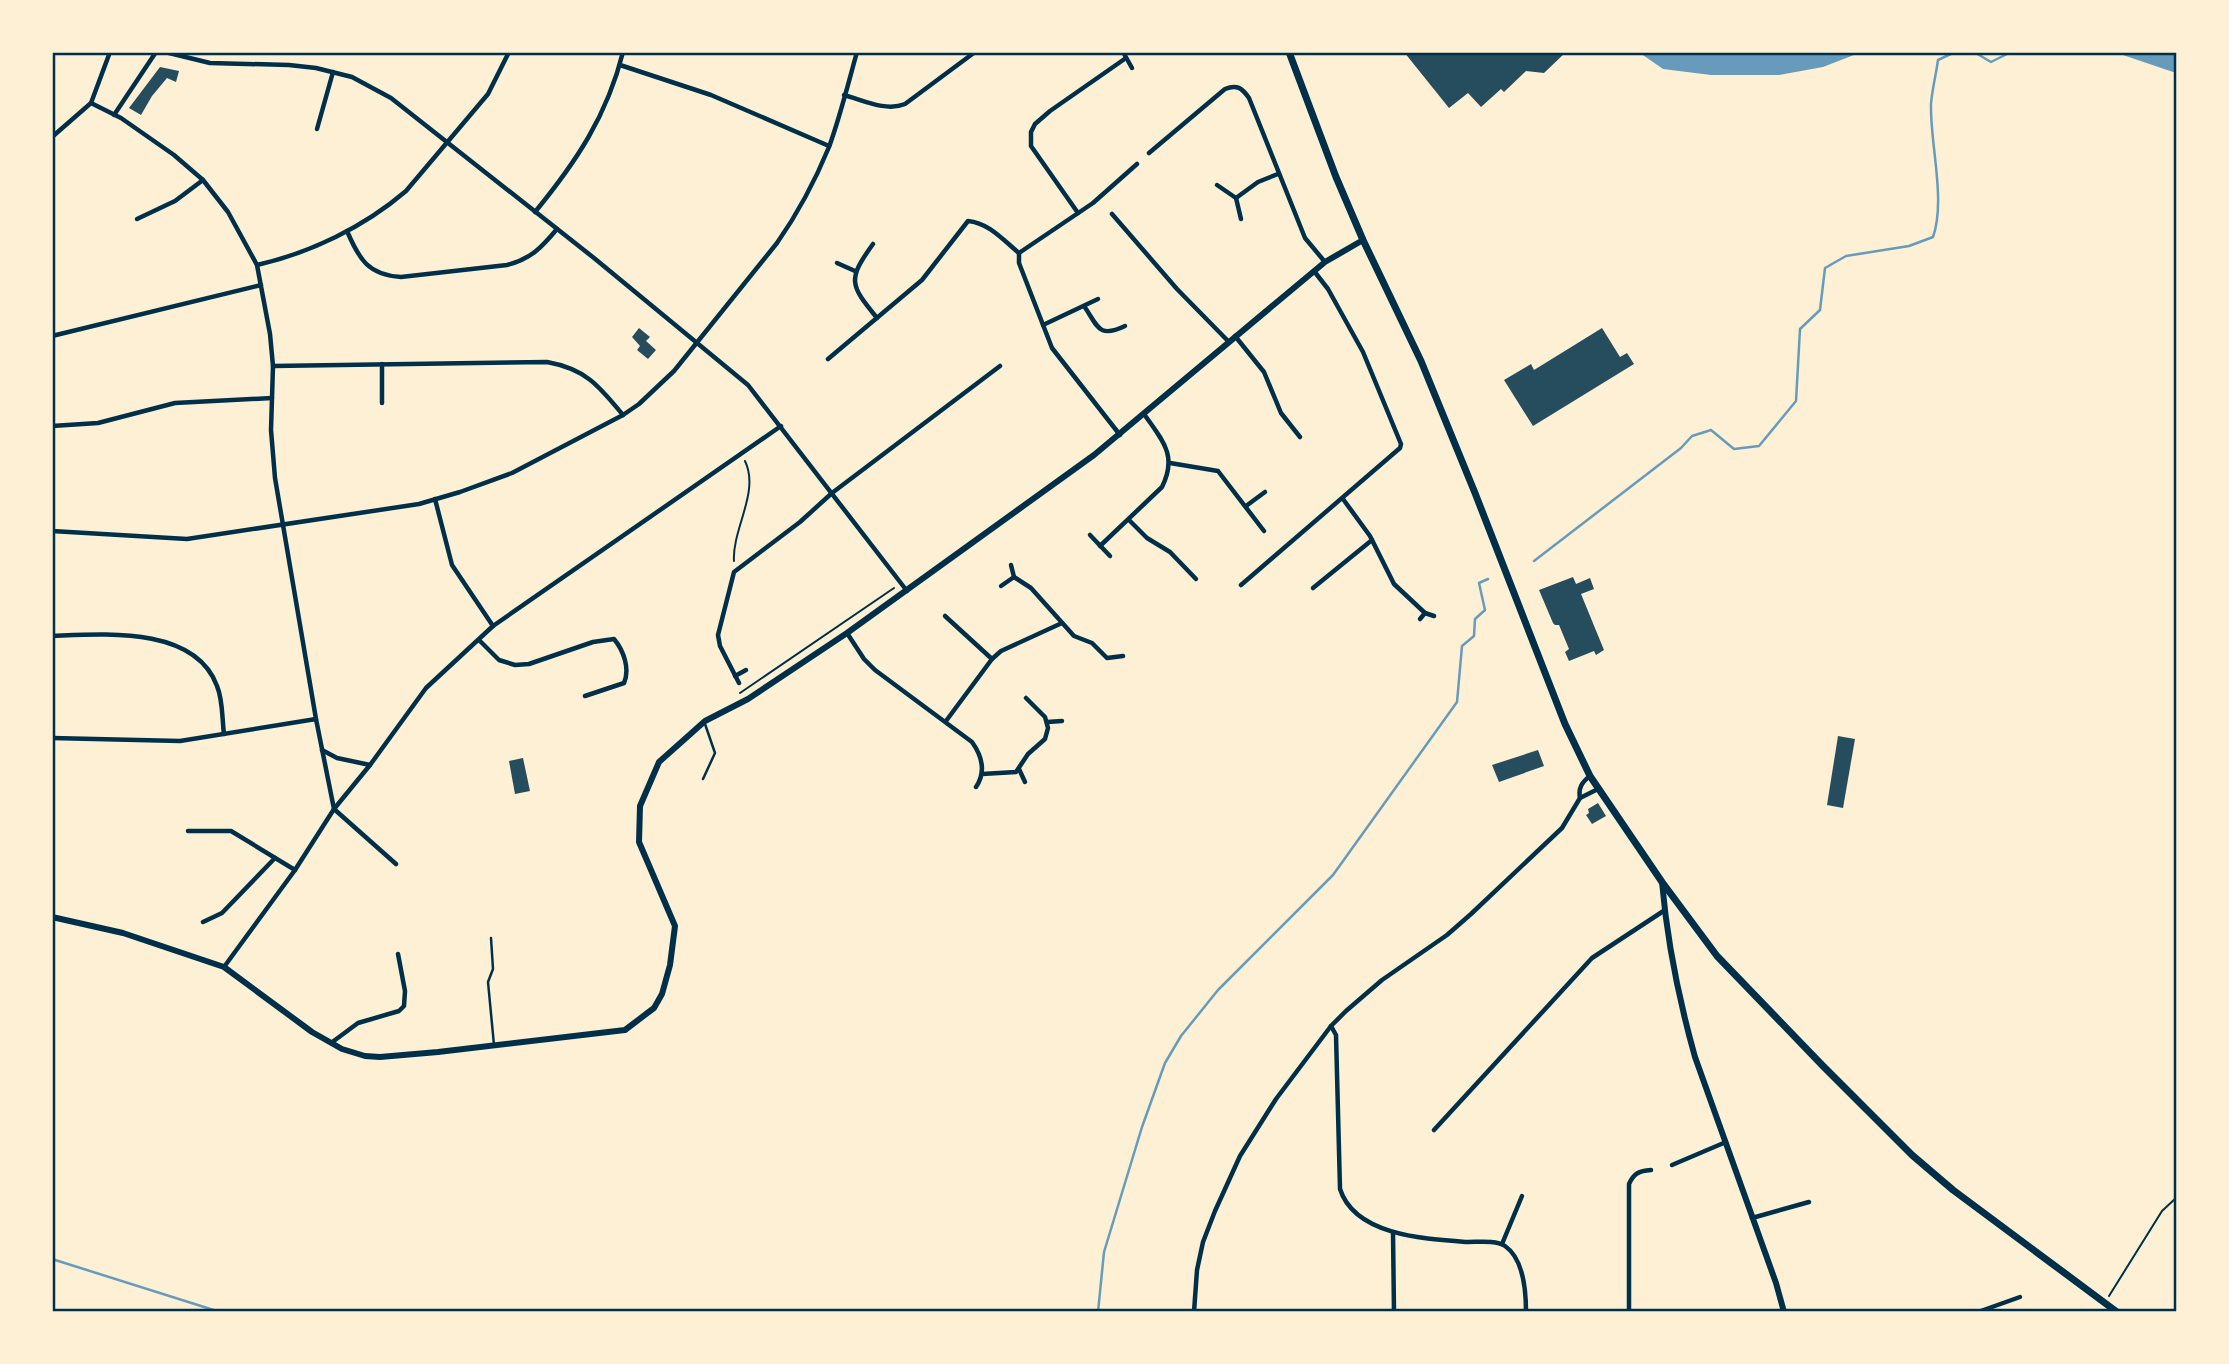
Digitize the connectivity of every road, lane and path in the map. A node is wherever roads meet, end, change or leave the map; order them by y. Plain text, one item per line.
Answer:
1 (110, 52) edge
2 (156, 52) edge
3 (165, 52) edge
4 (509, 52) edge
5 (623, 52) edge
6 (857, 52) edge
7 (975, 52) edge
8 (1289, 52) edge
9 (1125, 55) edge
10 (620, 65) junction
11 (1132, 68) dead end
12 (333, 72) junction
13 (845, 95) junction
14 (91, 103) junction
15 (114, 115) junction
16 (317, 129) dead end
17 (52, 137) edge
18 (449, 142) junction
19 (829, 146) junction
20 (1149, 153) dead end
21 (1137, 164) dead end
22 (1278, 174) junction
23 (203, 180) junction
24 (1217, 185) dead end
25 (1236, 198) junction
26 (535, 212) junction
27 (1078, 213) junction
28 (1112, 214) dead end
29 (136, 219) dead end
30 (1241, 219) dead end
31 (557, 229) junction
32 (347, 231) junction
33 (1363, 240) junction
34 (873, 244) dead end
35 (1018, 253) junction
36 (1325, 262) junction
37 (837, 263) dead end
38 (257, 265) junction
39 (855, 271) junction
40 (1314, 271) junction
41 (261, 285) junction
42 (1098, 299) dead end
43 (1084, 306) junction
44 (877, 318) junction
45 (1043, 325) junction
46 (1125, 326) dead end
47 (52, 335) edge
48 (1235, 336) junction
49 (1228, 341) junction
50 (697, 342) junction
51 (828, 359) dead end
52 (382, 364) junction
53 (274, 366) junction
54 (1000, 366) dead end
55 (272, 398) junction
56 (382, 403) dead end
57 (1144, 414) junction
58 (623, 415) junction
59 (52, 426) edge
60 (781, 426) junction
61 (1119, 435) junction
62 (1300, 437) dead end
63 (739, 455) junction
64 (1170, 463) junction
65 (1265, 492) dead end
66 (832, 493) junction
67 (435, 499) junction
68 (1343, 499) junction
69 (1246, 506) junction
70 (1129, 520) junction
71 (282, 525) junction
72 (52, 531) edge
73 (1264, 531) dead end
74 (1090, 535) dead end
75 (1372, 540) junction
76 (1100, 546) junction
77 (1110, 556) dead end
78 (1011, 565) dead end
79 (734, 572) junction
80 (1014, 577) junction
81 (1196, 579) dead end
82 (901, 583) junction
83 (1241, 585) dead end
84 (1001, 586) dead end
85 (1313, 589) dead end
86 (907, 591) junction
87 (1425, 613) junction
88 (945, 616) dead end
89 (1434, 616) dead end
90 (1420, 620) dead end
91 (1062, 623) junction
92 (493, 626) junction
93 (847, 634) junction
94 (52, 636) edge
95 (479, 640) junction
96 (1123, 656) dead end
97 (992, 659) junction
98 (746, 670) dead end
99 (735, 676) junction
100 (739, 683) dead end
101 (584, 696) dead end
102 (733, 698) dead end
103 (1026, 698) dead end
104 (316, 719) junction
105 (705, 721) junction
106 (946, 721) junction
107 (1062, 721) dead end
108 (1047, 722) junction
109 (225, 734) junction
110 (52, 738) edge
111 (321, 749) junction
112 (370, 765) junction
113 (1019, 769) junction
114 (982, 774) junction
115 (1590, 776) junction
116 (703, 779) dead end
117 (1025, 782) dead end
118 (976, 787) dead end
119 (1599, 789) junction
120 (1580, 798) junction
121 (334, 809) junction
122 (188, 831) dead end
123 (275, 858) junction
124 (396, 864) dead end
125 (295, 870) junction
126 (1662, 882) junction
127 (1665, 910) junction
128 (52, 917) edge
129 (203, 922) dead end
130 (491, 938) dead end
131 (398, 954) dead end
132 (224, 968) junction
133 (1331, 1026) junction
134 (331, 1043) junction
135 (494, 1045) junction
136 (1434, 1130) dead end
137 (1726, 1142) junction
138 (1672, 1165) dead end
139 (1651, 1170) dead end
140 (1522, 1196) dead end
141 (2176, 1198) edge
142 (1809, 1202) dead end
143 (1752, 1218) junction
144 (1393, 1232) junction
145 (1502, 1244) junction
146 (2020, 1297) dead end
147 (2105, 1303) junction
148 (1194, 1311) edge
149 (1394, 1311) edge
150 (1526, 1311) edge
151 (1629, 1311) edge
152 (1784, 1311) edge
153 (1978, 1311) edge
154 (2117, 1311) edge

1 - 14 street
2 - 15 street
3 - 12 street
4 - 18 street
5 - 10 street
6 - 13 street
7 - 13 street
8 - 33 main road
9 - 11 street
9 - 27 street
10 - 19 street
10 - 26 street
12 - 16 street
12 - 18 street
13 - 19 street
14 - 15 street
14 - 17 street
15 - 23 street
18 - 26 street
18 - 32 street
19 - 50 street
20 - 22 street
21 - 27 street
22 - 25 street
22 - 36 street
23 - 29 street
23 - 38 street
24 - 25 street
25 - 30 street
26 - 31 street
27 - 35 street
28 - 49 street
31 - 32 street
31 - 50 street
32 - 38 street
33 - 36 street
33 - 115 main road
34 - 39 street
35 - 44 street
35 - 45 street
36 - 40 street
37 - 39 street
38 - 41 street
39 - 44 street
40 - 48 street
40 - 68 street
41 - 47 street
41 - 53 street
42 - 43 street
43 - 45 street
43 - 46 street
44 - 51 street
45 - 61 street
48 - 49 street
48 - 62 street
49 - 57 street
50 - 58 street
50 - 60 street
52 - 53 street
52 - 56 street
52 - 58 street
53 - 55 street
54 - 66 street
55 - 59 street
55 - 71 street
57 - 61 street
57 - 64 street
58 - 67 street
60 - 63 street
60 - 66 street
61 - 86 street
63 - 79 path
63 - 92 street
64 - 69 street
64 - 70 street
65 - 69 street
66 - 79 street
66 - 82 street
67 - 71 street
67 - 92 street
68 - 75 street
68 - 83 street
69 - 73 street
70 - 76 street
70 - 81 street
71 - 72 street
71 - 104 street
74 - 76 street
75 - 85 street
75 - 87 street
76 - 77 street
78 - 80 street
79 - 99 street
80 - 84 street
80 - 91 street
82 - 86 street
82 - 102 path
86 - 93 street
87 - 89 street
87 - 90 street
88 - 97 street
91 - 96 street
91 - 97 street
92 - 95 street
93 - 105 street
93 - 106 street
94 - 109 street
95 - 101 street
95 - 112 street
97 - 106 street
98 - 99 street
99 - 100 street
103 - 108 street
104 - 109 street
104 - 111 street
105 - 116 lane
105 - 135 street
106 - 114 street
107 - 108 street
108 - 113 street
109 - 110 street
111 - 112 street
111 - 121 street
112 - 121 street
113 - 114 street
113 - 117 street
114 - 118 street
115 - 119 main road
115 - 120 street
119 - 120 street
119 - 126 main road
120 - 133 street
121 - 124 street
121 - 125 street
122 - 123 street
123 - 125 street
123 - 129 street
125 - 132 street
126 - 127 street
126 - 147 main road
127 - 136 street
127 - 137 street
128 - 132 street
130 - 135 lane
131 - 134 street
132 - 134 street
133 - 144 street
133 - 148 street
134 - 135 street
137 - 138 street
137 - 143 street
139 - 151 street
140 - 145 street
141 - 147 path
142 - 143 street
143 - 152 street
144 - 145 street
144 - 149 street
145 - 150 street
146 - 153 street
147 - 154 main road

